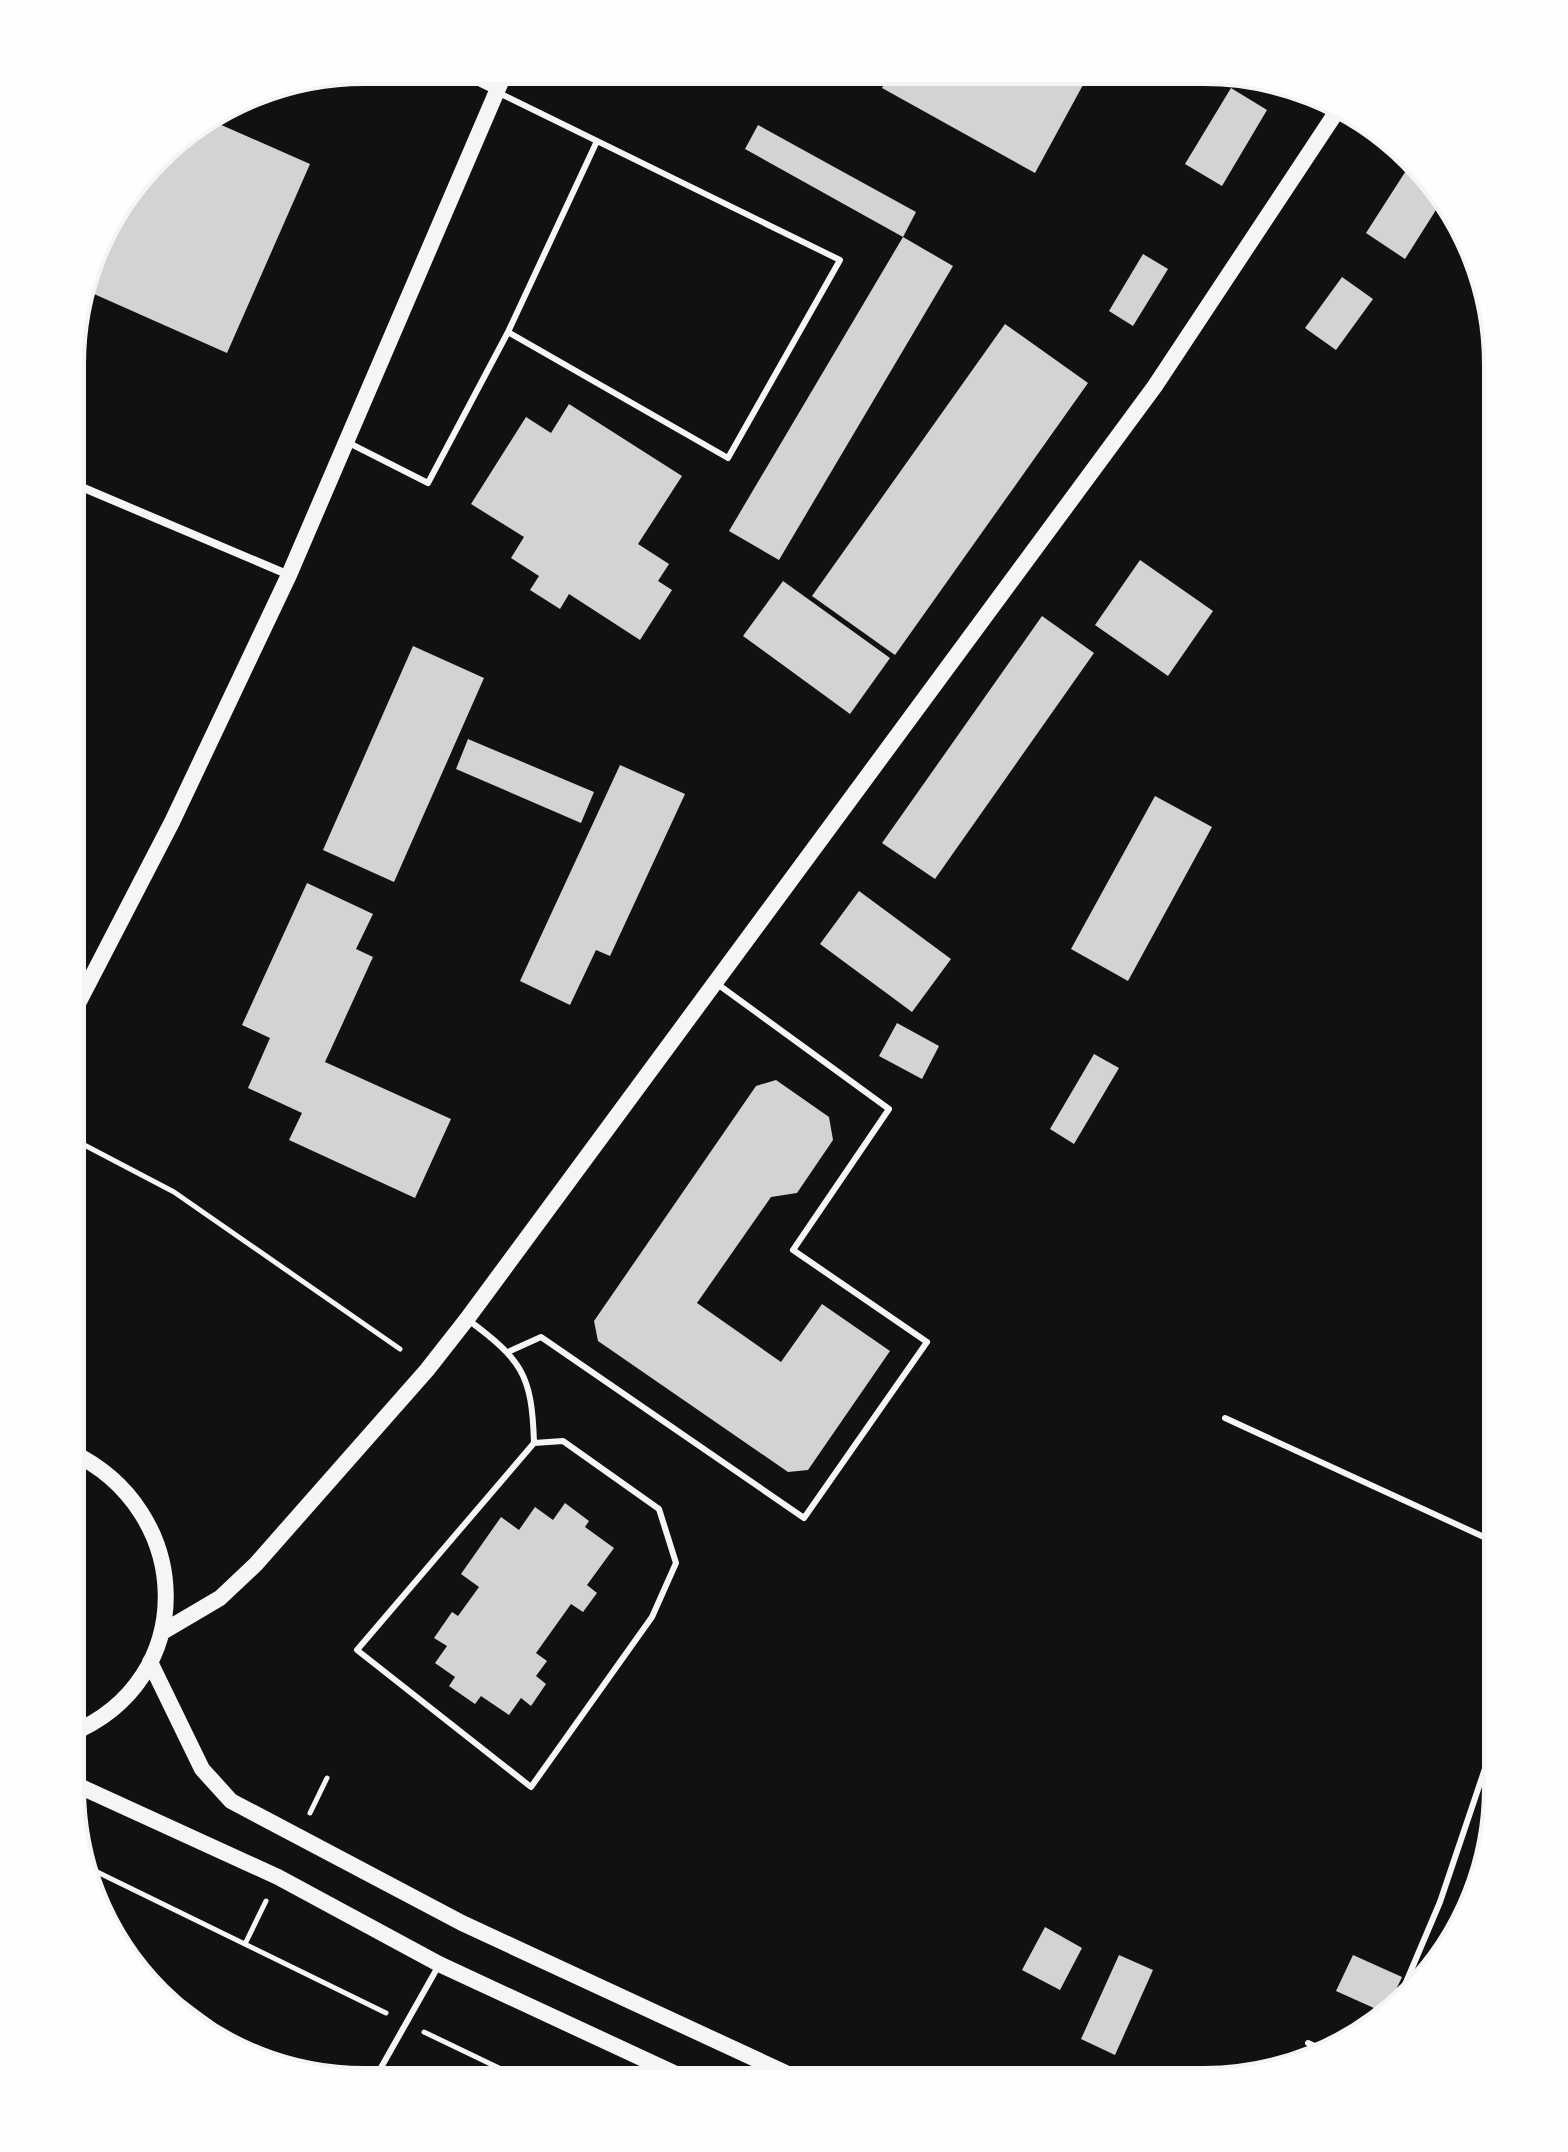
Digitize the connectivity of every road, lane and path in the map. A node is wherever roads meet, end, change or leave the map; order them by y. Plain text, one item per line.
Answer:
1 (481, 84) edge
2 (499, 84) edge
3 (496, 91) junction
4 (1334, 116) edge
5 (597, 141) junction
6 (508, 332) junction
7 (346, 441) junction
8 (84, 488) edge
9 (289, 575) junction
10 (716, 983) junction
11 (84, 992) edge
12 (84, 1145) edge
13 (467, 1319) junction
14 (400, 1349) dead end
15 (510, 1351) junction
16 (1225, 1418) dead end
17 (534, 1443) junction
18 (84, 1458) edge
19 (1483, 1537) edge
20 (164, 1631) junction
21 (150, 1662) junction
22 (84, 1725) edge
23 (1483, 1774) edge
24 (84, 1788) edge
25 (97, 1872) edge
26 (439, 1964) junction
27 (1406, 1982) edge
28 (406, 2023) junction
29 (1308, 2043) dead end
30 (1313, 2045) edge
31 (381, 2068) edge
32 (499, 2068) edge
33 (663, 2068) edge
34 (775, 2068) edge

1 - 3 lane
2 - 3 main road
3 - 5 lane
3 - 7 main road
4 - 10 main road
5 - 6 lane
5 - 6 lane
6 - 7 lane
7 - 9 main road
8 - 9 street
9 - 11 main road
10 - 13 main road
10 - 15 lane
12 - 14 path
13 - 15 lane
13 - 20 main road
15 - 17 lane
16 - 19 lane
17 - 17 lane
18 - 20 main road
20 - 21 main road
21 - 22 main road
21 - 34 main road
23 - 27 lane
24 - 26 main road
25 - 28 path
26 - 28 lane
26 - 33 main road
28 - 31 lane
28 - 32 path
29 - 30 lane

